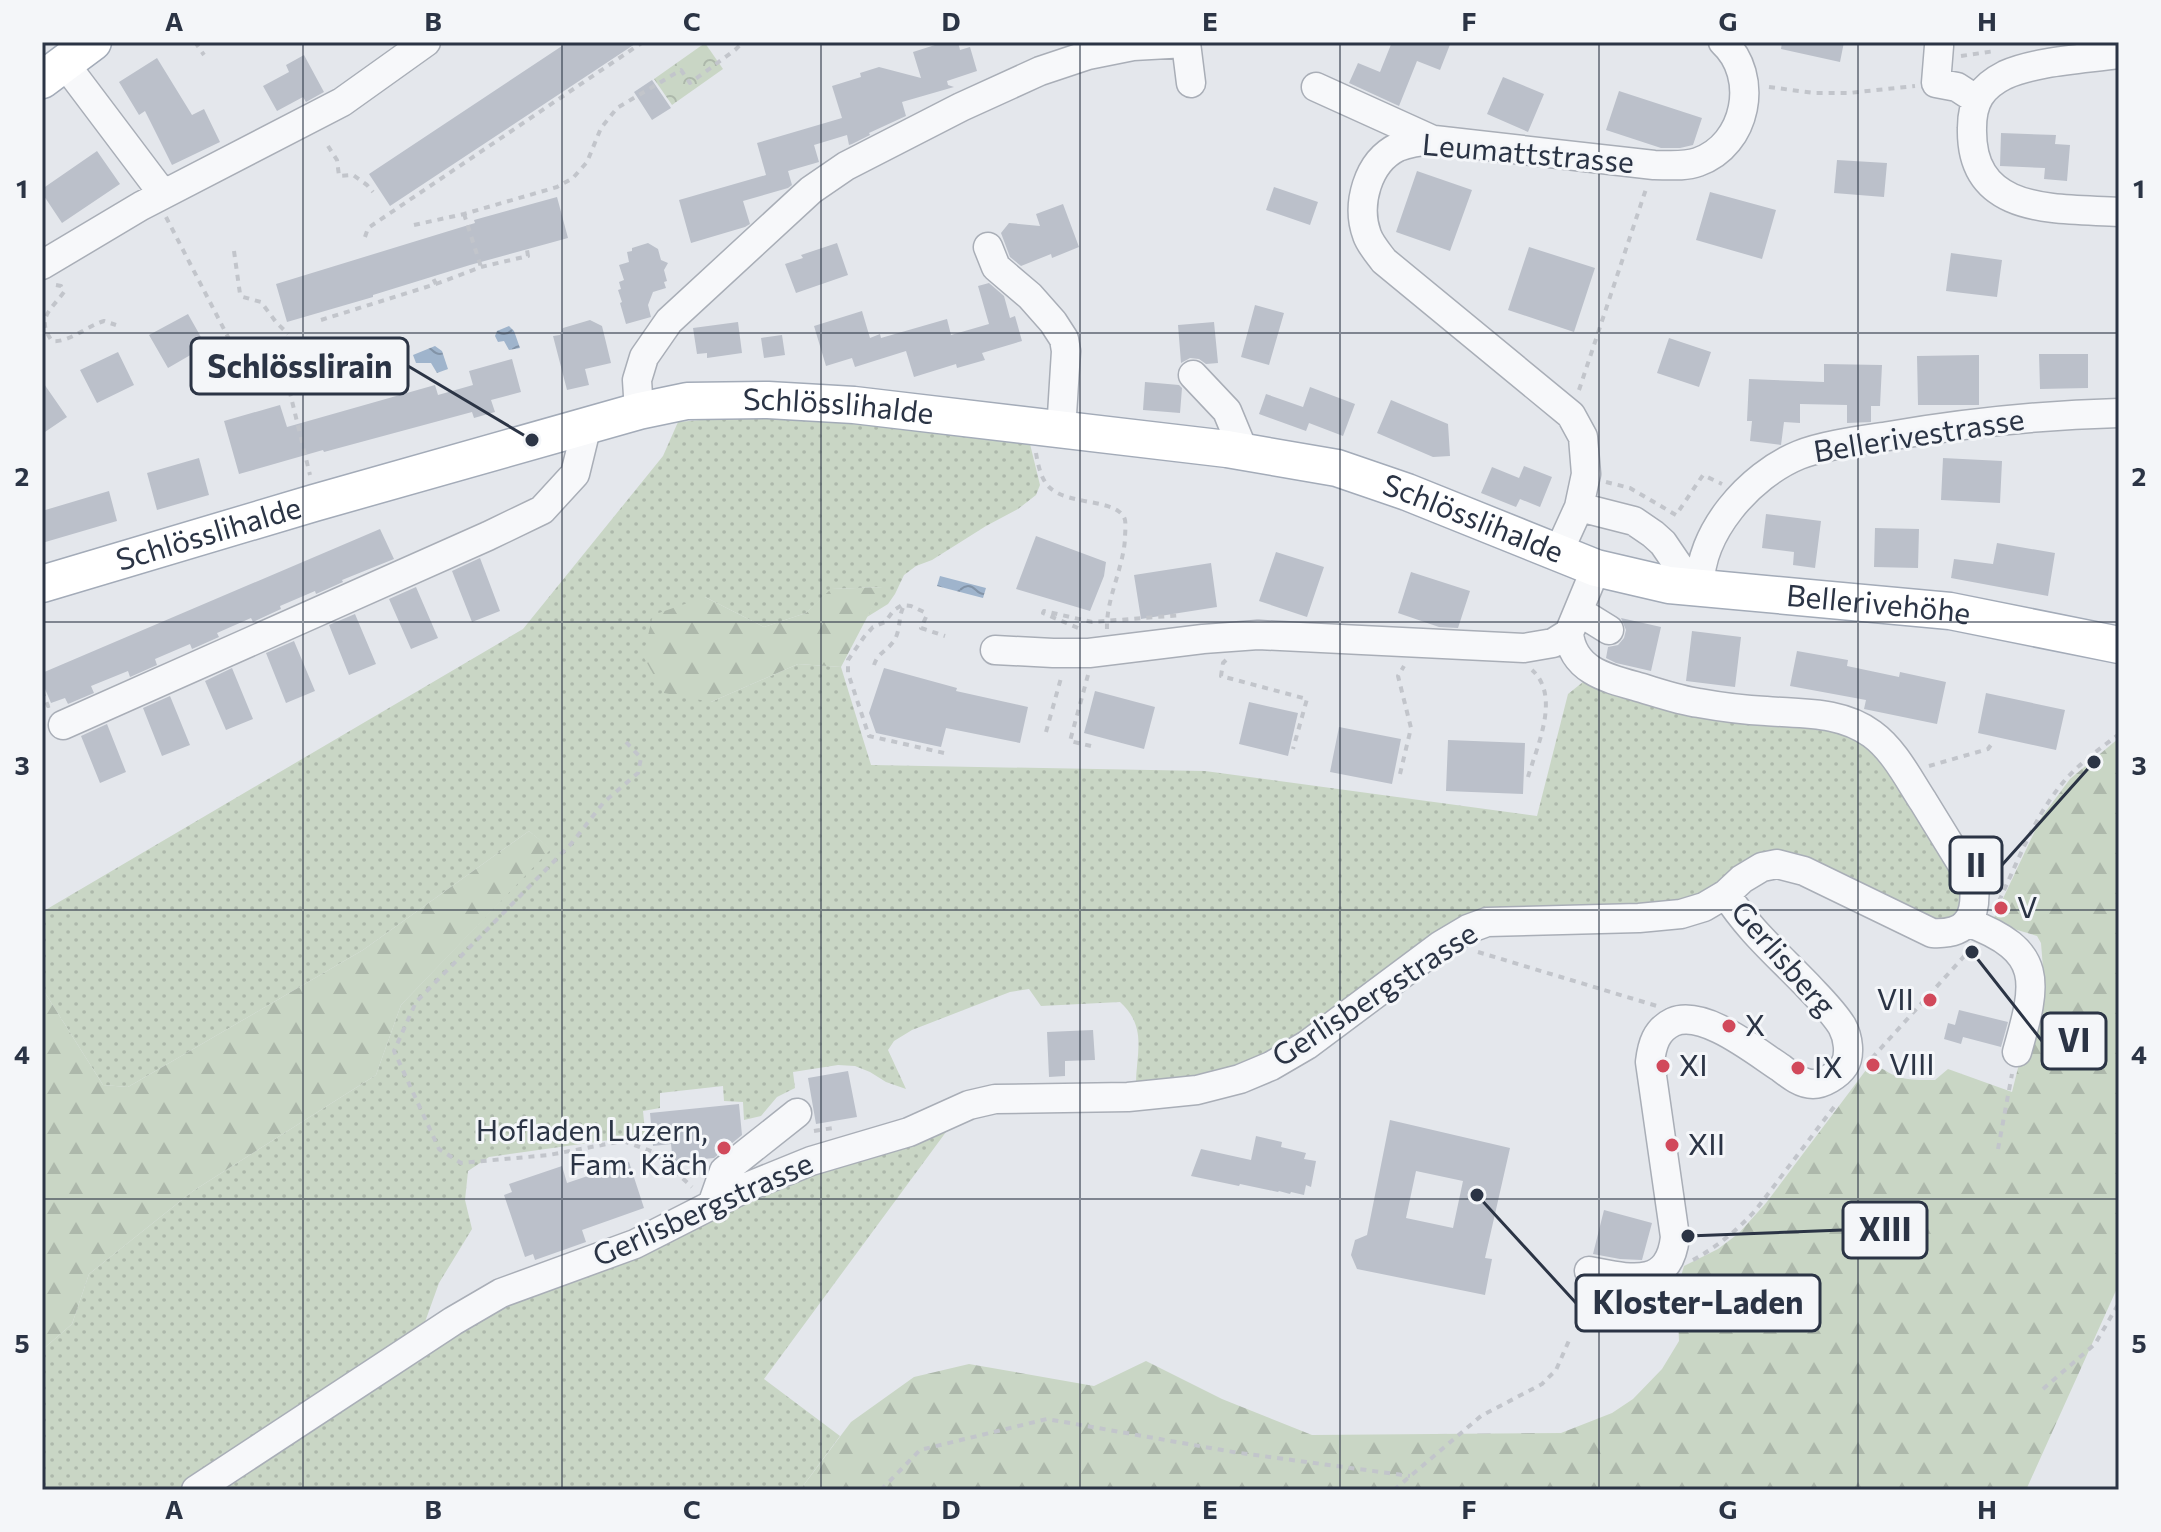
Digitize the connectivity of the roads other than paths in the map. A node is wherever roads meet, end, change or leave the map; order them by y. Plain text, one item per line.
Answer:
1 (93, 42) edge
2 (426, 42) edge
3 (1723, 42) edge
4 (1186, 43) edge
5 (1939, 46) dead end
6 (2119, 54) edge
7 (53, 72) edge
8 (1191, 83) dead end
9 (1316, 87) dead end
10 (1977, 100) junction
11 (1434, 140) junction
12 (163, 202) junction
13 (2119, 212) edge
14 (988, 247) dead end
15 (45, 276) edge
16 (1193, 375) dead end
17 (639, 411) junction
18 (2119, 413) edge
19 (587, 425) junction
20 (1048, 437) junction
21 (1244, 452) junction
22 (1579, 507) junction
23 (1558, 553) junction
24 (1596, 568) junction
25 (1636, 577) joint
26 (42, 584) edge
27 (1700, 589) junction
28 (1574, 623) junction
29 (1609, 630) dead end
30 (2119, 645) edge
31 (995, 650) dead end
32 (55, 716) road end
33 (1726, 894) junction
34 (1976, 926) junction
35 (2017, 1052) road end
36 (797, 1113) dead end
37 (712, 1205) junction
38 (1589, 1271) dead end
39 (196, 1490) edge

1 - 7 main road
2 - 12 street
3 - 11 street, Leumattstrasse
4 - 8 street
4 - 17 street
5 - 10 street
6 - 10 street
7 - 12 street
9 - 11 street
10 - 13 street
11 - 22 street, Leumattstrasse
12 - 15 street
14 - 20 street
16 - 21 street
17 - 19 main road, Schlösslihalde
17 - 20 main road, Schlösslihalde
18 - 27 street, Bellerivestrasse
19 - 26 main road, Schlösslihalde
19 - 32 street
20 - 21 main road, Schlösslihalde
21 - 23 main road, Schlösslihalde
22 - 23 street, Leumattstrasse
22 - 27 street
23 - 24 main road, Schlösslihalde
24 - 25 main road, Schlösslihalde
24 - 28 street
25 - 27 main road, Bellerivehöhe
27 - 30 main road, Bellerivehöhe
28 - 29 street
28 - 31 street
28 - 34 street
33 - 34 street, Gerlisbergstrasse
33 - 37 street, Gerlisbergstrasse
33 - 38 street, Gerlisberg
34 - 35 street
36 - 37 street
37 - 39 street, Gerlisbergstrasse

